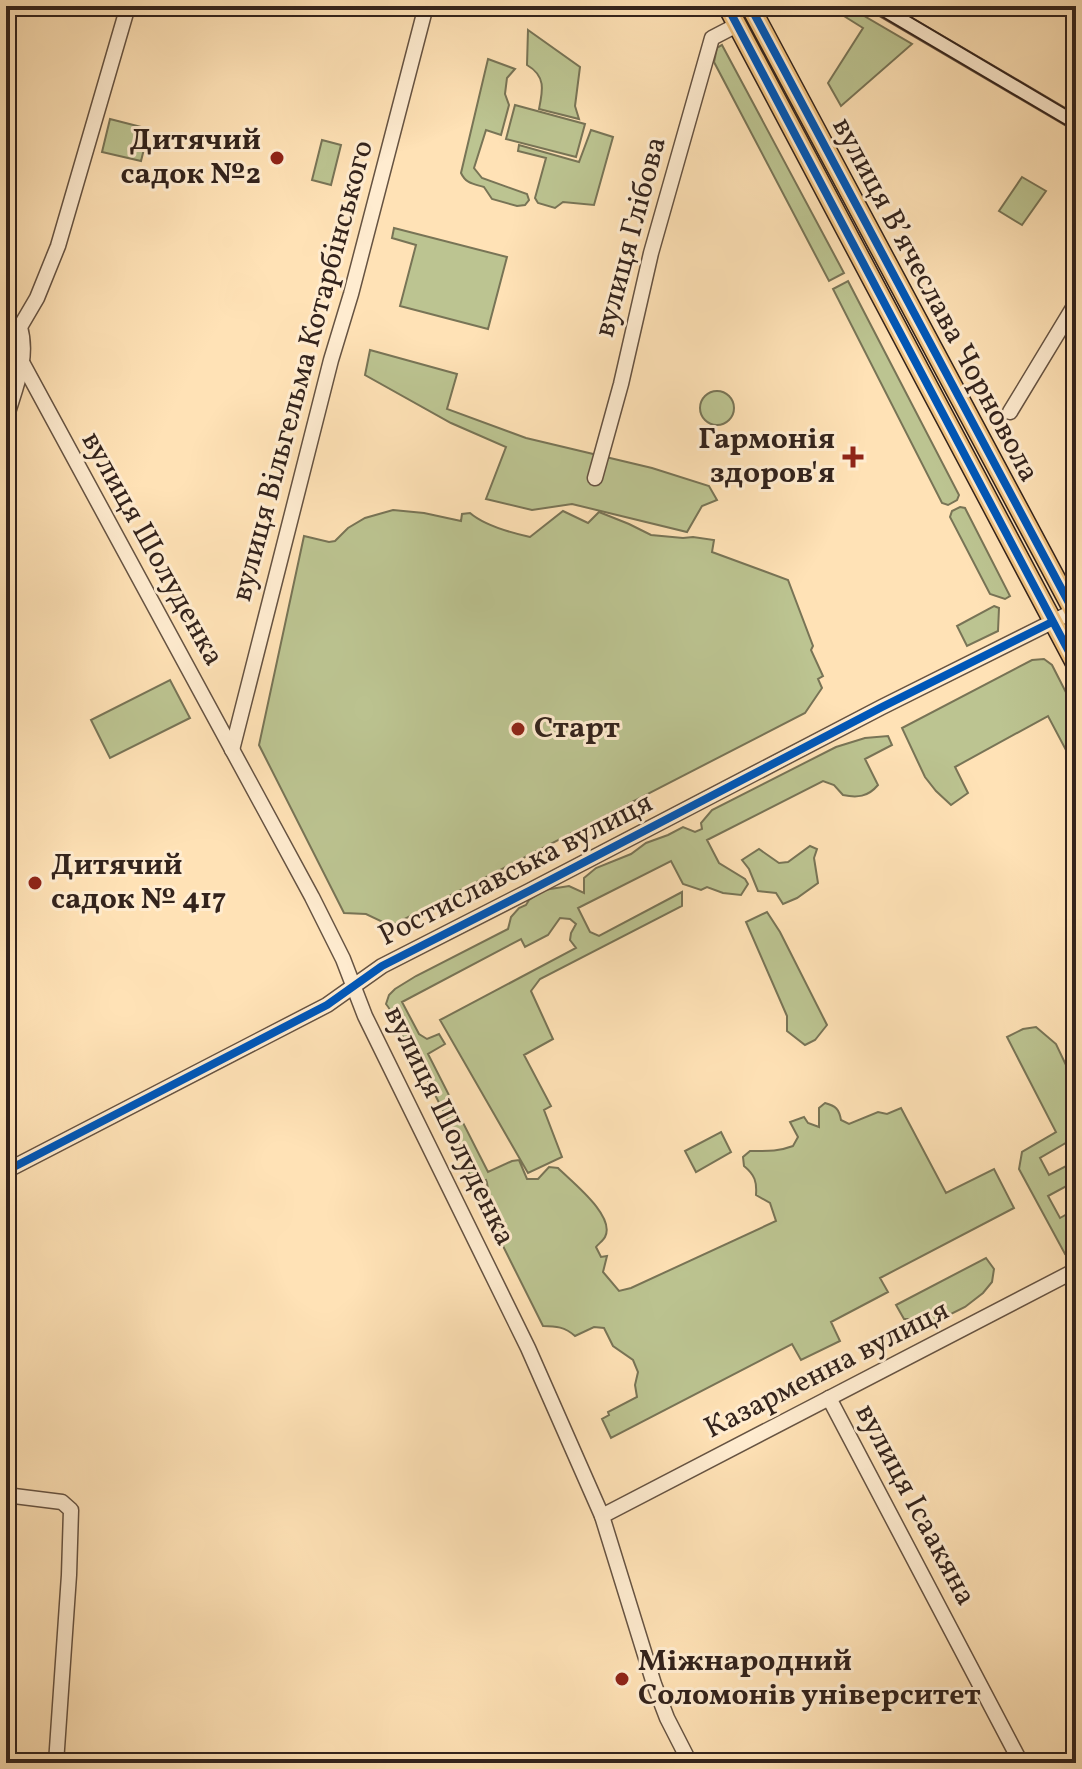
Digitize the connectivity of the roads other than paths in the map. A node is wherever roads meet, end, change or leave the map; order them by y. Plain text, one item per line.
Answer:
1 (128, 6) edge
2 (426, 6) edge
3 (727, 6) edge
4 (750, 6) edge
5 (877, 6) edge
6 (737, 25) junction
7 (1076, 123) edge
8 (1076, 303) edge
9 (6, 318) edge
10 (20, 327) junction
11 (23, 364) junction
12 (1010, 412) dead end
13 (6, 419) edge
14 (595, 478) dead end
15 (1075, 612) edge
16 (1052, 622) junction
17 (1076, 665) edge
18 (232, 750) junction
19 (355, 985) junction
20 (6, 1171) edge
21 (1076, 1270) edge
22 (829, 1398) junction
23 (6, 1495) edge
24 (602, 1516) junction
25 (56, 1763) edge
26 (690, 1763) edge
27 (1021, 1763) edge

1 - 10 street
2 - 18 street, вулиця Вільгельма Котарбінського
3 - 6 main road, вулиця Вʼячеслава Чорновола
4 - 15 main road, вулиця Вʼячеслава Чорновола
5 - 7 street
6 - 14 street, вулиця Глібова
6 - 16 main road, вулиця Вʼячеслава Чорновола
8 - 12 street
9 - 10 street
10 - 11 street
11 - 13 street
11 - 18 street, вулиця Шолуденка
15 - 16 street, Ростиславська вулиця
16 - 17 main road, вулиця Вʼячеслава Чорновола
16 - 19 street, Ростиславська вулиця
18 - 19 street, вулиця Шолуденка
19 - 20 street, Ростиславська вулиця
19 - 24 street, вулиця Шолуденка
21 - 22 street, Казарменна вулиця
22 - 24 street, Казарменна вулиця
22 - 27 street, вулиця Ісаакяна
23 - 25 street
24 - 26 street, вулиця Шолуденка

